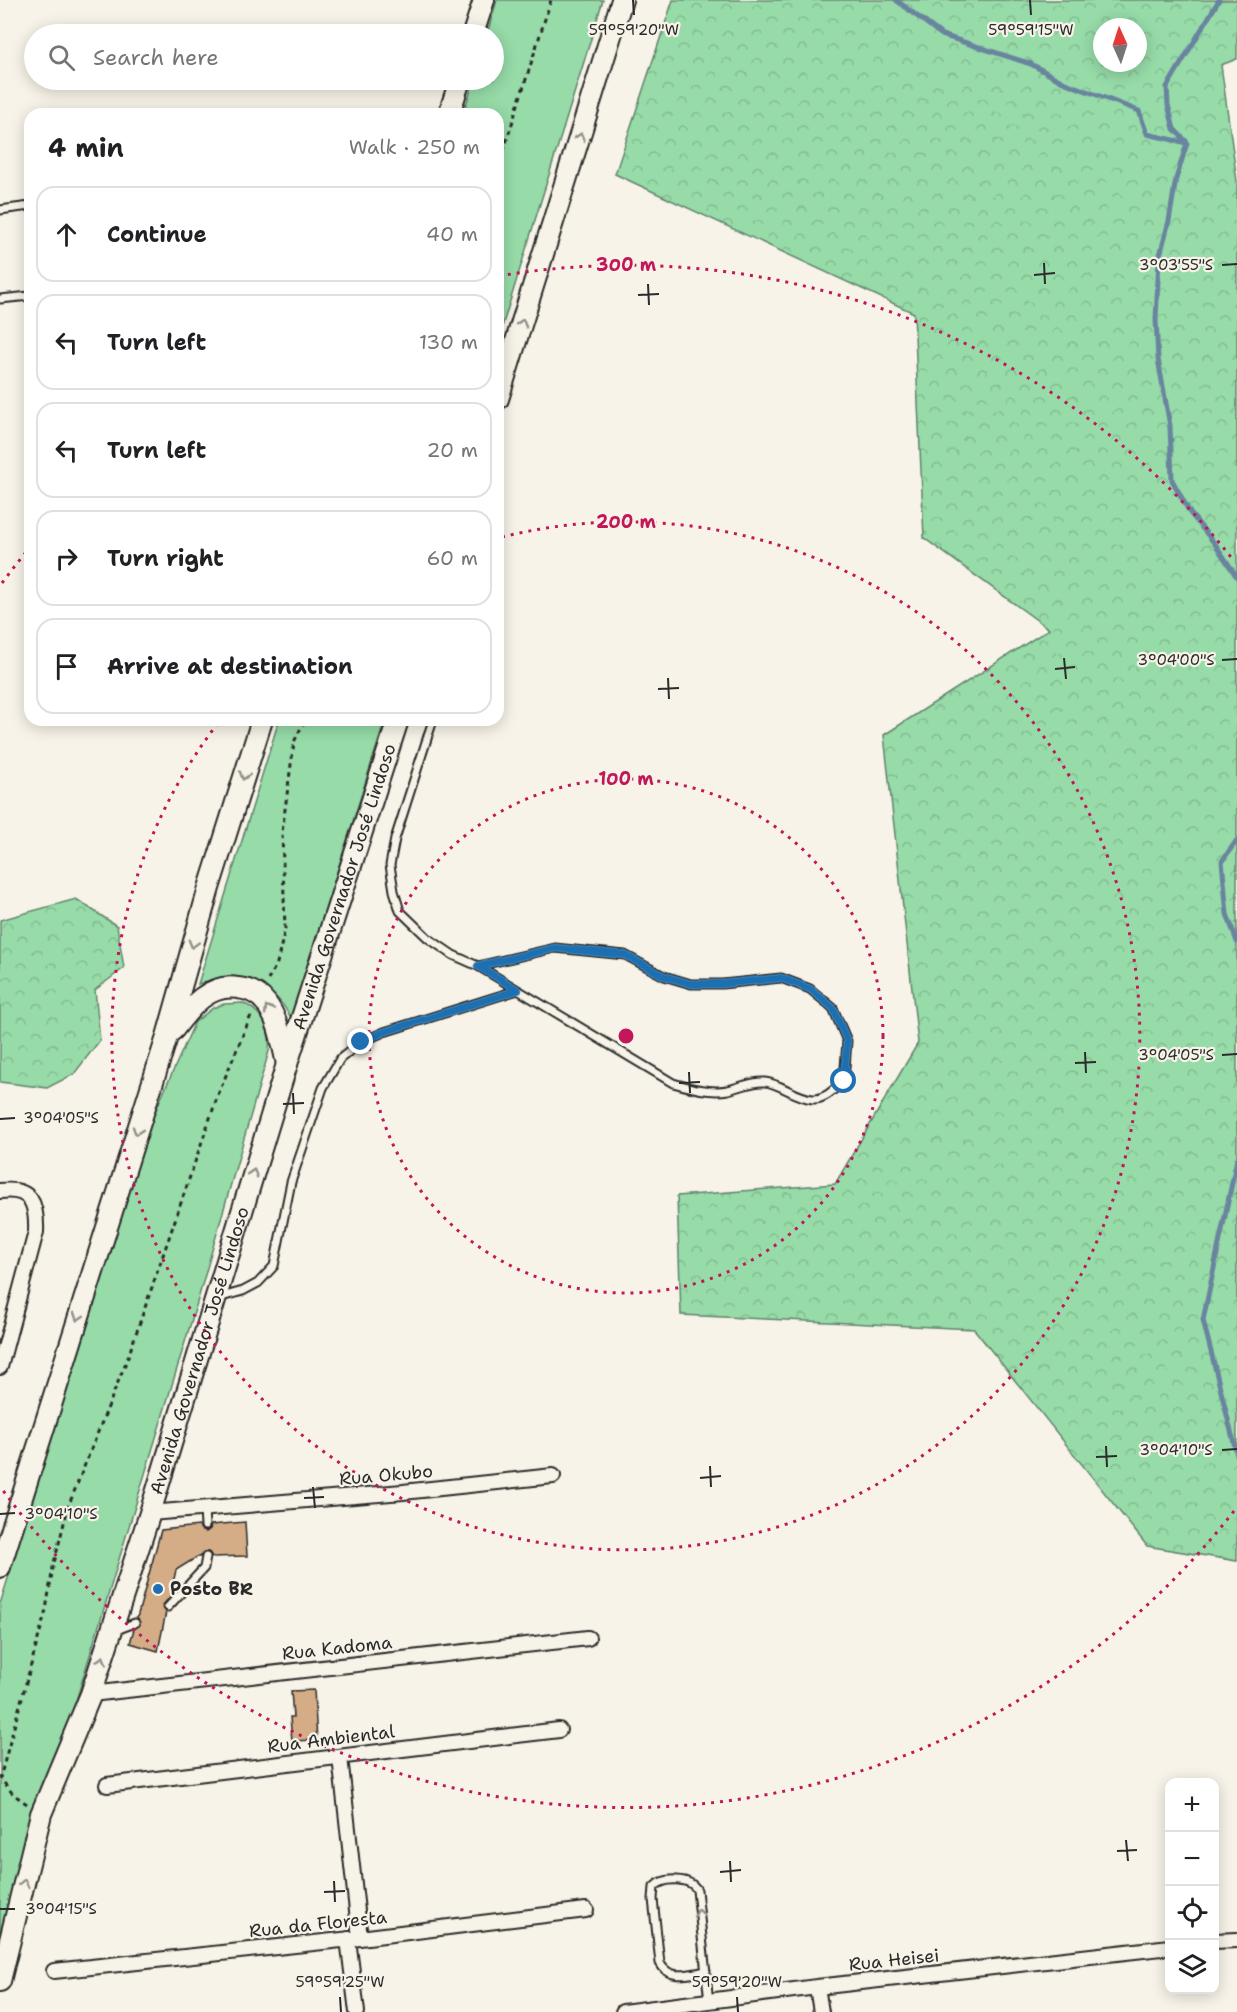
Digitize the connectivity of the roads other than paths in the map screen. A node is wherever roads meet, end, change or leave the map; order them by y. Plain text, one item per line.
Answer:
1 (484, 0) edge
2 (622, 0) edge
3 (476, 24) edge
4 (457, 90) edge
5 (451, 108) edge
6 (24, 208) edge
7 (0, 210) edge
8 (24, 297) edge
9 (0, 299) edge
10 (504, 380) edge
11 (260, 726) edge
12 (396, 726) edge
13 (431, 726) edge
14 (478, 966) junction
15 (518, 990) junction
16 (166, 1040) junction
17 (287, 1064) junction
18 (0, 1191) edge
19 (215, 1299) junction
20 (1, 1360) edge
21 (553, 1476) dead end
22 (204, 1510) junction
23 (150, 1513) junction
24 (205, 1526) dead end
25 (206, 1557) dead end
26 (0, 1567) edge
27 (168, 1607) dead end
28 (135, 1623) dead end
29 (111, 1632) junction
30 (588, 1638) dead end
31 (91, 1694) junction
32 (559, 1730) dead end
33 (339, 1757) junction
34 (107, 1785) dead end
35 (586, 1910) dead end
36 (354, 1938) junction
37 (1237, 1940) edge
38 (1219, 1941) edge
39 (1165, 1948) edge
40 (54, 1971) dead end
41 (706, 1971) junction
42 (0, 1981) edge
43 (817, 1987) junction
44 (715, 2005) edge
45 (357, 2012) edge
46 (623, 2012) edge
47 (821, 2012) edge

1 - 3 main road
10 -> 2 main road
4 - 5 main road
6 - 7 lane
8 - 9 lane
11 -> 16 main road
12 - 17 main road, Avenida Governador José Lindoso
13 - 14 lane
14 - 15 lane
14 - 15 lane
15 - 19 lane
17 -> 16 main road
16 -> 26 main road
19 -> 17 main road, Avenida Governador José Lindoso
18 - 20 street
19 - 23 main road, Avenida Governador José Lindoso
21 - 22 street, Rua Okubo
22 - 23 street, Rua Okubo
22 - 24 lane
23 - 29 main road, Avenida Governador José Lindoso
25 - 27 lane
28 - 29 lane
31 -> 29 main road, Avenida Governador José Lindoso
30 - 31 street, Rua Kadoma
42 -> 31 main road, Avenida Governador José Lindoso
32 - 33 street, Rua Ambiental
33 - 34 street, Rua Ambiental
33 - 36 street
35 - 36 street, Rua da Floresta
36 - 40 street, Rua da Floresta
36 - 45 street
37 - 38 street
39 - 43 street, Rua Heisei
41 -> 41 lane
41 - 44 lane
43 - 44 street, Rua Heisei
43 - 47 street
44 - 46 street, Rua Heisei

